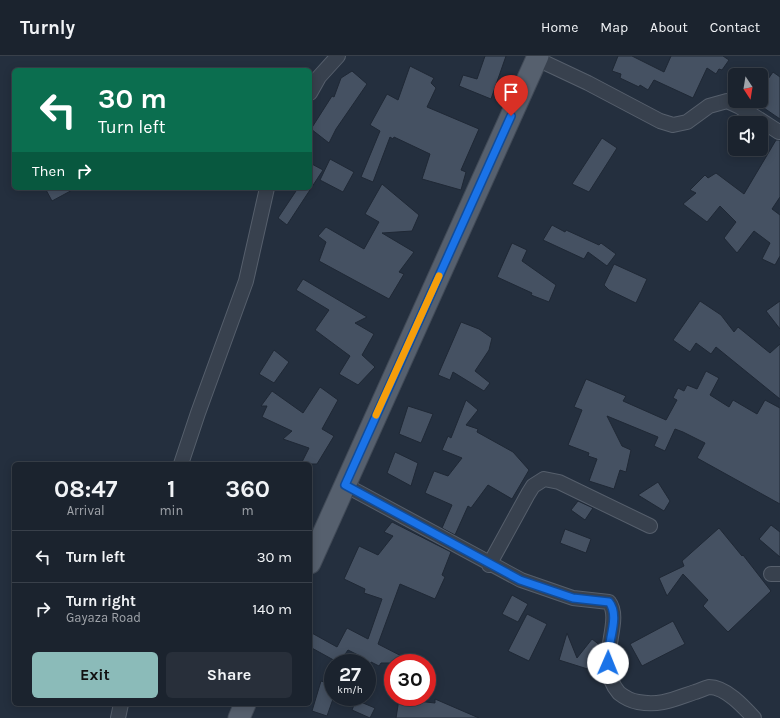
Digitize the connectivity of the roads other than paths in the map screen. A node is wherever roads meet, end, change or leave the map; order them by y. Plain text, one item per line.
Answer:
1 (338, 56) edge
2 (538, 58) edge
3 (312, 89) edge
4 (779, 132) edge
5 (267, 190) edge
6 (182, 462) edge
7 (345, 485) junction
8 (650, 526) dead end
9 (312, 559) edge
10 (489, 565) junction
11 (121, 706) edge
12 (244, 706) edge
13 (118, 718) edge
14 (239, 718) edge
15 (754, 718) edge

1 - 3 street
2 - 4 street
2 - 7 main road
5 - 6 street
7 - 9 main road
7 - 10 street
8 - 10 street
10 - 15 street
11 - 13 street
12 - 14 main road

